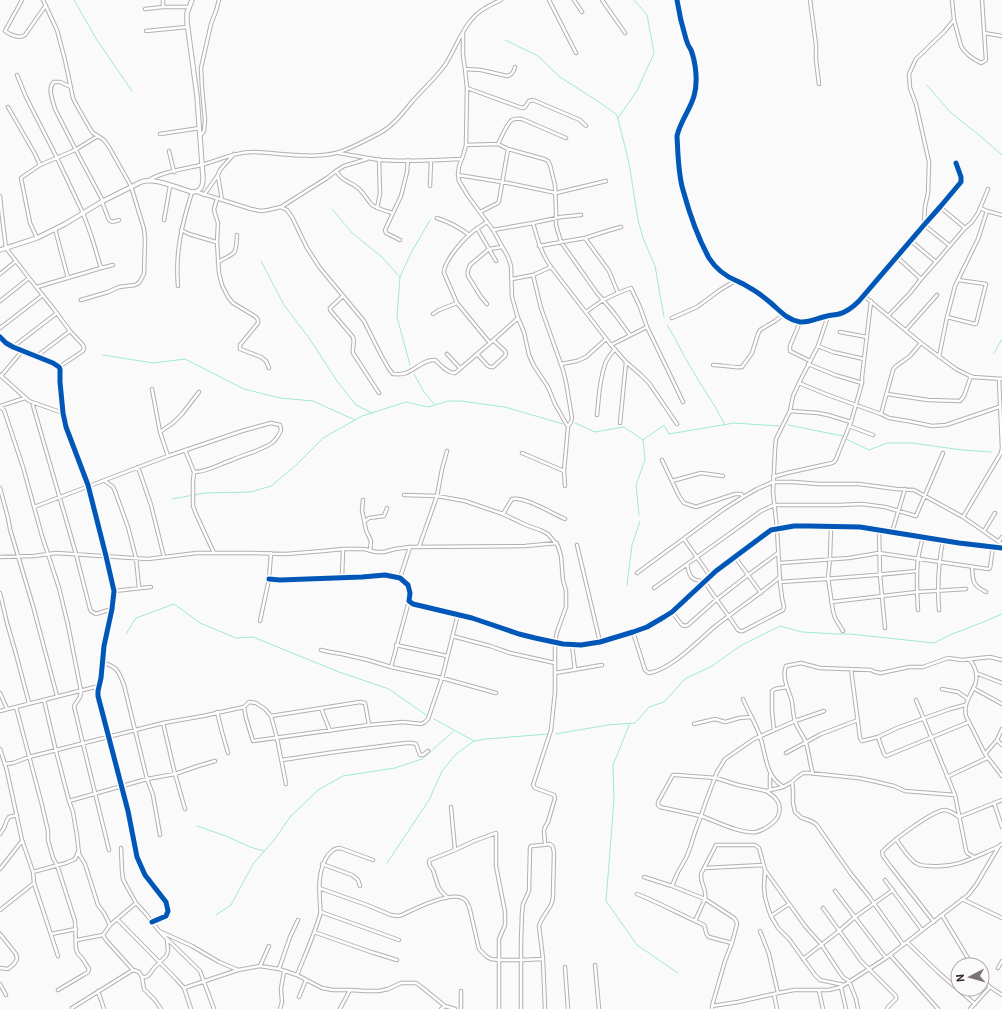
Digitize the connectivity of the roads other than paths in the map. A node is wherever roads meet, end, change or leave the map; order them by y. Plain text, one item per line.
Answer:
1 (22, 0) edge
2 (43, 0) edge
3 (163, 0) edge
4 (192, 0) edge
5 (219, 0) edge
6 (501, 0) edge
7 (549, 0) edge
8 (574, 0) edge
9 (602, 0) edge
10 (677, 0) edge
11 (810, 0) edge
12 (952, 0) edge
13 (982, 0) edge
14 (46, 5) junction
15 (189, 6) junction
16 (164, 7) junction
17 (145, 9) dead end
18 (582, 12) dead end
19 (954, 20) junction
20 (188, 27) junction
21 (146, 31) dead end
22 (463, 32) junction
23 (625, 33) dead end
24 (984, 33) junction
25 (1002, 36) edge
26 (576, 53) dead end
27 (515, 67) dead end
28 (465, 69) junction
29 (17, 75) dead end
30 (819, 84) dead end
31 (71, 88) junction
32 (467, 88) junction
33 (8, 108) dead end
34 (586, 126) dead end
35 (200, 128) junction
36 (160, 134) dead end
37 (98, 136) junction
38 (200, 137) junction
39 (566, 138) dead end
40 (498, 144) junction
41 (466, 145) junction
42 (508, 149) junction
43 (75, 150) junction
44 (169, 151) dead end
45 (336, 153) junction
46 (234, 154) junction
47 (57, 158) junction
48 (368, 158) junction
49 (461, 159) junction
50 (379, 160) junction
51 (408, 160) junction
52 (431, 160) junction
53 (956, 163) dead end
54 (40, 165) junction
55 (202, 165) junction
56 (336, 171) junction
57 (174, 172) junction
58 (458, 174) junction
59 (218, 175) junction
60 (149, 180) junction
61 (606, 181) dead end
62 (502, 182) junction
63 (131, 186) junction
64 (170, 186) junction
65 (430, 186) dead end
66 (988, 189) dead end
67 (194, 192) junction
68 (556, 193) junction
69 (204, 195) junction
70 (0, 196) edge
71 (217, 199) junction
72 (222, 200) junction
73 (103, 202) junction
74 (281, 207) junction
75 (940, 207) junction
76 (377, 208) junction
77 (980, 208) junction
78 (987, 211) junction
79 (480, 212) junction
80 (83, 213) junction
81 (393, 213) junction
82 (581, 215) dead end
83 (1002, 215) edge
84 (437, 218) dead end
85 (556, 218) junction
86 (119, 220) dead end
87 (164, 220) dead end
88 (487, 222) junction
89 (533, 223) junction
90 (924, 225) junction
91 (621, 227) dead end
92 (477, 228) junction
93 (965, 228) junction
94 (55, 229) junction
95 (181, 230) junction
96 (493, 230) junction
97 (237, 235) dead end
98 (469, 235) junction
99 (37, 238) junction
100 (585, 238) junction
101 (400, 240) dead end
102 (911, 241) junction
103 (217, 242) junction
104 (561, 242) junction
105 (539, 246) junction
106 (950, 246) junction
107 (502, 247) junction
108 (6, 248) junction
109 (489, 249) junction
110 (0, 250) edge
111 (897, 257) junction
112 (16, 261) junction
113 (496, 261) dead end
114 (218, 262) junction
115 (936, 262) junction
116 (113, 265) dead end
117 (551, 267) junction
118 (101, 268) junction
119 (0, 274) edge
120 (533, 275) junction
121 (29, 278) junction
122 (68, 278) junction
123 (512, 279) junction
124 (922, 279) junction
125 (958, 280) junction
126 (735, 281) junction
127 (178, 286) dead end
128 (37, 287) junction
129 (618, 293) junction
130 (43, 295) junction
131 (937, 295) dead end
132 (343, 296) junction
133 (864, 296) junction
134 (81, 300) dead end
135 (603, 300) junction
136 (0, 301) edge
137 (871, 301) junction
138 (458, 303) junction
139 (487, 304) dead end
140 (586, 312) junction
141 (57, 313) junction
142 (434, 314) dead end
143 (783, 315) junction
144 (828, 316) junction
145 (888, 316) junction
146 (518, 318) junction
147 (672, 318) dead end
148 (947, 318) junction
149 (800, 322) junction
150 (647, 327) junction
151 (0, 328) edge
152 (906, 330) junction
153 (70, 331) junction
154 (840, 332) dead end
155 (630, 335) junction
156 (0, 337) edge
157 (867, 337) junction
158 (606, 338) junction
159 (494, 340) junction
160 (490, 343) junction
161 (921, 343) junction
162 (611, 345) junction
163 (818, 346) junction
164 (14, 347) junction
165 (615, 349) junction
166 (23, 350) junction
167 (447, 354) dead end
168 (477, 354) junction
169 (36, 356) junction
170 (939, 357) junction
171 (864, 359) junction
172 (810, 360) junction
173 (626, 362) junction
174 (561, 364) junction
175 (808, 364) junction
176 (713, 365) dead end
177 (59, 367) junction
178 (269, 368) dead end
179 (460, 368) junction
180 (0, 376) edge
181 (971, 376) junction
182 (1000, 379) edge
183 (799, 383) junction
184 (862, 383) junction
185 (152, 389) dead end
186 (199, 392) dead end
187 (379, 393) dead end
188 (886, 394) junction
189 (25, 398) junction
190 (32, 402) junction
191 (682, 402) dead end
192 (7, 404) junction
193 (856, 405) junction
194 (0, 407) edge
195 (999, 407) junction
196 (4, 410) junction
197 (790, 411) junction
198 (63, 413) junction
199 (881, 414) junction
200 (597, 415) dead end
201 (851, 422) junction
202 (620, 423) dead end
203 (677, 424) dead end
204 (849, 426) junction
205 (568, 427) junction
206 (160, 432) junction
207 (873, 436) dead end
208 (185, 450) junction
209 (447, 451) dead end
210 (522, 453) dead end
211 (943, 453) dead end
212 (168, 456) junction
213 (662, 460) dead end
214 (138, 467) junction
215 (564, 471) junction
216 (194, 472) junction
217 (723, 476) dead end
218 (773, 477) junction
219 (105, 480) junction
220 (672, 480) junction
221 (773, 482) junction
222 (88, 485) junction
223 (564, 486) dead end
224 (0, 488) edge
225 (905, 489) junction
226 (404, 495) dead end
227 (437, 496) junction
228 (924, 496) junction
229 (59, 497) junction
230 (743, 497) junction
231 (363, 500) dead end
232 (774, 505) junction
233 (34, 507) junction
234 (387, 508) dead end
235 (898, 511) junction
236 (995, 513) dead end
237 (503, 514) junction
238 (963, 517) junction
239 (565, 519) dead end
240 (365, 521) junction
241 (831, 526) junction
242 (777, 528) junction
243 (879, 530) junction
244 (984, 531) junction
245 (892, 532) junction
246 (1002, 536) edge
247 (923, 537) junction
248 (684, 539) junction
249 (943, 540) junction
250 (998, 541) junction
251 (557, 543) junction
252 (1002, 544) edge
253 (577, 545) dead end
254 (410, 547) junction
255 (419, 547) junction
256 (992, 547) junction
257 (1002, 548) edge
258 (343, 549) junction
259 (370, 551) junction
260 (214, 553) junction
261 (271, 553) junction
262 (779, 553) junction
263 (879, 553) junction
264 (48, 554) junction
265 (76, 554) junction
266 (106, 556) junction
267 (0, 557) edge
268 (18, 557) junction
269 (696, 557) junction
270 (735, 557) junction
271 (136, 558) junction
272 (164, 558) junction
273 (830, 558) junction
274 (918, 558) junction
275 (939, 561) junction
276 (780, 563) junction
277 (688, 564) junction
278 (972, 567) junction
279 (917, 571) junction
280 (638, 573) dead end
281 (748, 575) junction
282 (880, 575) junction
283 (710, 576) junction
284 (780, 577) junction
285 (342, 578) junction
286 (400, 578) junction
287 (828, 578) junction
288 (269, 580) junction
289 (704, 581) junction
290 (780, 582) junction
291 (151, 587) dead end
292 (139, 588) junction
293 (654, 588) dead end
294 (966, 589) dead end
295 (114, 591) junction
296 (937, 591) junction
297 (761, 592) junction
298 (917, 592) junction
299 (986, 592) dead end
300 (0, 593) edge
301 (882, 596) junction
302 (716, 600) junction
303 (409, 601) junction
304 (831, 602) junction
305 (112, 609) junction
306 (918, 610) dead end
307 (939, 610) dead end
308 (672, 612) junction
309 (458, 614) junction
310 (729, 616) junction
311 (260, 621) dead end
312 (885, 628) dead end
313 (843, 631) dead end
314 (633, 632) junction
315 (452, 636) junction
316 (555, 642) junction
317 (600, 642) junction
318 (396, 645) junction
319 (572, 645) junction
320 (322, 650) dead end
321 (447, 656) junction
322 (970, 660) junction
323 (1002, 660) edge
324 (103, 663) junction
325 (554, 663) junction
326 (602, 666) dead end
327 (391, 667) junction
328 (851, 669) junction
329 (575, 670) junction
330 (555, 673) junction
331 (976, 673) junction
332 (442, 678) junction
333 (1002, 682) edge
334 (99, 686) junction
335 (786, 687) junction
336 (973, 688) junction
337 (942, 689) dead end
338 (81, 691) junction
339 (0, 693) edge
340 (496, 693) dead end
341 (57, 696) junction
342 (743, 699) dead end
343 (968, 699) junction
344 (44, 700) junction
345 (916, 700) dead end
346 (29, 703) junction
347 (1002, 704) edge
348 (965, 705) junction
349 (16, 707) junction
350 (244, 707) junction
351 (322, 708) junction
352 (7, 709) junction
353 (0, 711) edge
354 (824, 711) dead end
355 (218, 712) junction
356 (271, 716) junction
357 (751, 716) junction
358 (924, 719) junction
359 (858, 720) junction
360 (795, 721) junction
361 (969, 722) junction
362 (163, 723) junction
363 (694, 724) dead end
364 (369, 725) junction
365 (1002, 729) edge
366 (136, 730) junction
367 (774, 730) junction
368 (330, 731) junction
369 (760, 736) junction
370 (109, 737) junction
371 (878, 737) junction
372 (277, 738) junction
373 (931, 738) junction
374 (996, 740) junction
375 (806, 742) junction
376 (83, 744) junction
377 (1002, 745) edge
378 (0, 749) edge
379 (56, 751) junction
380 (428, 751) dead end
381 (228, 753) dead end
382 (786, 753) dead end
383 (985, 754) junction
384 (29, 757) junction
385 (987, 758) junction
386 (282, 760) junction
387 (215, 761) dead end
388 (5, 764) junction
389 (175, 774) junction
390 (770, 774) junction
391 (813, 774) junction
392 (1002, 776) edge
393 (947, 777) junction
394 (716, 778) junction
395 (147, 779) junction
396 (792, 782) junction
397 (286, 784) dead end
398 (783, 786) junction
399 (122, 787) junction
400 (768, 791) junction
401 (95, 794) junction
402 (955, 795) junction
403 (1002, 800) edge
404 (68, 801) junction
405 (994, 804) junction
406 (451, 807) dead end
407 (185, 809) dead end
408 (17, 815) junction
409 (701, 816) junction
410 (959, 817) junction
411 (1002, 827) edge
412 (0, 834) edge
413 (160, 835) dead end
414 (22, 840) junction
415 (896, 840) junction
416 (544, 844) junction
417 (1001, 845) edge
418 (121, 848) dead end
419 (109, 850) dead end
420 (455, 850) junction
421 (78, 851) junction
422 (974, 857) junction
423 (373, 860) dead end
424 (322, 864) junction
425 (57, 865) junction
426 (763, 865) junction
427 (704, 868) junction
428 (0, 869) edge
429 (765, 870) junction
430 (33, 872) junction
431 (644, 877) dead end
432 (885, 880) dead end
433 (34, 883) junction
434 (360, 886) dead end
435 (672, 886) junction
436 (319, 888) junction
437 (893, 890) junction
438 (836, 891) dead end
439 (637, 894) dead end
440 (447, 897) junction
441 (705, 899) junction
442 (962, 899) junction
443 (136, 903) junction
444 (789, 904) junction
445 (874, 904) junction
446 (823, 908) dead end
447 (0, 910) edge
448 (321, 912) junction
449 (942, 915) junction
450 (771, 916) junction
451 (854, 916) junction
452 (1002, 918) edge
453 (117, 919) junction
454 (298, 920) dead end
455 (152, 922) junction
456 (695, 922) junction
457 (934, 922) junction
458 (110, 926) junction
459 (76, 929) junction
460 (922, 930) junction
461 (159, 931) junction
462 (760, 931) dead end
463 (838, 931) junction
464 (314, 932) junction
465 (0, 934) edge
466 (51, 934) junction
467 (103, 935) junction
468 (76, 940) junction
469 (167, 940) junction
470 (399, 940) dead end
471 (907, 942) junction
472 (732, 943) junction
473 (821, 944) junction
474 (903, 944) junction
475 (269, 946) dead end
476 (890, 955) junction
477 (58, 956) dead end
478 (967, 957) edge
479 (886, 958) junction
480 (543, 959) junction
481 (803, 959) junction
482 (397, 960) dead end
483 (499, 960) junction
484 (521, 960) junction
485 (160, 962) junction
486 (1002, 962) edge
487 (595, 965) dead end
488 (260, 966) junction
489 (565, 967) dead end
490 (0, 968) edge
491 (998, 968) dead end
492 (868, 969) junction
493 (133, 970) junction
494 (238, 970) junction
495 (279, 970) junction
496 (284, 971) junction
497 (297, 975) junction
498 (142, 977) junction
499 (306, 980) junction
500 (204, 981) junction
501 (849, 981) junction
502 (0, 984) edge
503 (843, 986) junction
504 (990, 987) edge
505 (184, 988) junction
506 (58, 990) dead end
507 (350, 990) junction
508 (819, 990) junction
509 (98, 991) junction
510 (461, 991) dead end
511 (778, 993) junction
512 (774, 994) junction
513 (6, 995) dead end
514 (1002, 995) edge
515 (299, 997) dead end
516 (981, 997) edge
517 (975, 1004) junction
518 (445, 1006) junction
519 (712, 1007) edge
520 (72, 1008) dead end
521 (104, 1009) edge
522 (161, 1009) edge
523 (191, 1009) edge
524 (214, 1009) edge
525 (280, 1009) edge
526 (340, 1009) edge
527 (441, 1009) edge
528 (455, 1009) edge
529 (461, 1009) edge
530 (500, 1009) edge
531 (521, 1009) edge
532 (545, 1009) edge
533 (568, 1009) edge
534 (599, 1009) edge
535 (777, 1009) edge
536 (823, 1009) edge
537 (846, 1009) edge
538 (858, 1009) edge
539 (887, 1009) edge
540 (938, 1009) edge
541 (970, 1009) edge

1 - 14 street
2 - 14 street
3 - 16 street
4 - 15 street
5 - 38 street
6 - 22 street
7 - 26 street
8 - 18 street
9 - 23 street
10 - 126 street
11 - 30 street
12 - 19 street
13 - 24 street
14 - 31 street
15 - 16 street
15 - 20 street
16 - 17 street
19 - 24 street
19 - 90 street
20 - 21 street
20 - 35 street
22 - 28 street
22 - 45 street
24 - 25 street
27 - 28 street
28 - 32 street
29 - 47 street
31 - 37 street
31 - 43 street
32 - 34 street
32 - 41 street
33 - 54 street
35 - 36 street
35 - 38 street
37 - 43 street
37 - 63 street
38 - 55 street
39 - 40 street
40 - 41 street
40 - 42 street
41 - 49 street
42 - 62 street
42 - 68 street
43 - 47 street
43 - 73 street
44 - 57 street
45 - 46 street
45 - 48 street
46 - 55 street
46 - 59 street
47 - 54 street
47 - 80 street
48 - 50 street
48 - 56 street
49 - 52 street
49 - 58 street
50 - 51 street
50 - 76 street
51 - 52 street
51 - 81 street
52 - 65 street
53 - 75 street
54 - 99 street
55 - 57 street
55 - 67 street
56 - 74 street
56 - 76 street
57 - 60 street
58 - 62 street
58 - 79 street
59 - 69 street
59 - 72 street
60 - 63 street
60 - 64 street
61 - 68 street
62 - 68 street
62 - 79 street
63 - 73 street
63 - 134 street
64 - 67 street
64 - 87 street
66 - 77 street
67 - 69 street
67 - 95 street
68 - 85 street
69 - 71 street
70 - 108 street
71 - 72 street
71 - 103 street
72 - 74 street
73 - 80 street
73 - 86 street
74 - 132 street
75 - 90 street
75 - 93 street
76 - 81 street
77 - 78 street
77 - 93 street
78 - 83 street
78 - 125 street
79 - 88 street
80 - 94 street
80 - 118 street
81 - 101 street
82 - 85 street
84 - 98 street
85 - 89 street
85 - 104 street
88 - 92 street
88 - 96 street
89 - 96 street
89 - 105 street
90 - 102 street
90 - 106 street
91 - 100 street
92 - 98 street
92 - 109 street
93 - 106 street
94 - 99 street
94 - 122 street
95 - 103 street
95 - 127 street
96 - 107 street
97 - 114 street
98 - 138 street
99 - 108 street
100 - 104 street
100 - 129 street
102 - 111 street
102 - 115 street
103 - 114 street
104 - 105 street
104 - 135 street
105 - 117 street
106 - 115 street
107 - 109 street
107 - 123 street
108 - 110 street
108 - 112 street
109 - 113 street
109 - 139 street
111 - 124 street
111 - 133 street
112 - 119 street
112 - 121 street
114 - 178 street
115 - 124 street
116 - 118 street
117 - 120 street
117 - 140 street
118 - 122 street
120 - 123 street
120 - 174 street
121 - 128 street
121 - 136 street
122 - 128 street
123 - 146 street
124 - 145 street
125 - 148 street
125 - 148 street
126 - 143 street
126 - 147 street
128 - 130 street
129 - 135 street
129 - 150 street
130 - 141 street
130 - 151 street
131 - 152 street
132 - 179 street
132 - 187 street
133 - 137 street
133 - 144 street
135 - 140 street
135 - 155 street
137 - 145 street
137 - 157 street
138 - 142 street
138 - 160 street
140 - 158 street
141 - 153 street
141 - 164 street
143 - 149 street
143 - 176 street
144 - 149 street
144 - 163 street
145 - 152 street
146 - 159 street
146 - 205 street
148 - 170 street
149 - 172 street
150 - 155 street
150 - 191 street
152 - 161 street
153 - 169 street
153 - 177 street
154 - 157 street
155 - 162 street
156 - 164 street
157 - 171 street
158 - 162 street
158 - 174 street
159 - 160 street
159 - 168 street
160 - 168 street
161 - 170 street
161 - 188 street
162 - 165 street
163 - 171 street
163 - 172 street
164 - 166 street
165 - 173 street
165 - 200 street
166 - 169 street
166 - 180 street
167 - 179 street
168 - 179 street
169 - 177 street
170 - 181 street
171 - 184 street
172 - 175 street
173 - 202 street
173 - 203 street
174 - 205 street
175 - 183 street
175 - 184 street
177 - 198 street
180 - 189 street
181 - 182 street
181 - 188 street
182 - 195 street
183 - 193 street
183 - 197 street
184 - 193 street
185 - 206 street
186 - 206 street
188 - 199 street
189 - 190 street
189 - 192 street
190 - 198 street
190 - 229 street
192 - 194 street
192 - 196 street
193 - 199 street
193 - 201 street
194 - 196 street
195 - 199 street
195 - 238 street
196 - 233 street
197 - 201 street
197 - 218 street
198 - 222 street
201 - 204 street
204 - 207 street
204 - 218 street
205 - 215 street
206 - 212 street
208 - 212 street
208 - 216 street
208 - 216 street
209 - 227 street
210 - 215 street
211 - 228 street
212 - 214 street
213 - 220 street
214 - 219 street
214 - 272 street
215 - 223 street
216 - 260 street
217 - 220 street
218 - 221 street
219 - 222 street
219 - 271 street
220 - 230 street
221 - 225 street
221 - 230 street
221 - 232 street
222 - 229 street
222 - 266 street
224 - 268 street
225 - 228 street
225 - 235 street
226 - 227 street
227 - 237 street
227 - 255 street
228 - 235 street
228 - 238 street
229 - 233 street
229 - 265 street
230 - 248 street
231 - 240 street
232 - 235 street
232 - 242 street
232 - 269 street
233 - 264 street
234 - 240 street
235 - 245 street
236 - 244 street
237 - 239 street
237 - 251 street
238 - 244 street
240 - 259 street
241 - 242 street
241 - 243 street
241 - 273 street
242 - 262 street
242 - 270 street
243 - 245 street
243 - 263 street
244 - 250 street
245 - 247 street
246 - 250 street
247 - 249 street
247 - 274 street
248 - 269 street
248 - 280 street
249 - 256 street
249 - 275 street
250 - 252 street
251 - 255 street
251 - 316 street
253 - 317 street
254 - 255 street
254 - 259 street
254 - 286 street
256 - 257 street
256 - 278 street
258 - 259 street
258 - 261 street
258 - 285 street
260 - 261 street
260 - 272 street
261 - 288 street
262 - 276 street
262 - 281 street
263 - 273 street
263 - 274 street
263 - 282 street
264 - 265 street
264 - 268 street
264 - 338 street
265 - 266 street
265 - 305 street
266 - 271 street
266 - 295 street
267 - 268 street
268 - 341 street
269 - 277 street
269 - 283 street
270 - 281 street
270 - 283 street
271 - 272 street
271 - 292 street
273 - 276 street
273 - 287 street
274 - 275 street
274 - 279 street
275 - 278 street
275 - 296 street
276 - 284 street
277 - 289 street
277 - 293 street
278 - 299 street
279 - 282 street
279 - 298 street
281 - 297 street
281 - 302 street
282 - 287 street
282 - 301 street
283 - 289 street
284 - 290 street
284 - 297 street
285 - 286 street
285 - 288 street
286 - 303 street
287 - 290 street
287 - 304 street
288 - 311 street
289 - 302 street
289 - 308 street
290 - 310 street
291 - 292 street
292 - 295 street
294 - 296 street
295 - 305 street
296 - 298 street
296 - 307 street
297 - 310 street
298 - 301 street
298 - 306 street
300 - 346 street
301 - 304 street
301 - 312 street
302 - 308 street
302 - 310 street
303 - 309 street
303 - 318 street
304 - 313 street
305 - 324 street
308 - 314 street
309 - 315 street
309 - 316 street
310 - 314 street
314 - 317 street
315 - 321 street
315 - 325 street
316 - 319 street
316 - 325 street
317 - 319 street
318 - 321 street
318 - 327 street
319 - 329 street
320 - 327 street
321 - 332 street
322 - 323 street
322 - 328 street
322 - 331 street
324 - 334 street
324 - 366 street
325 - 330 street
326 - 329 street
327 - 332 street
328 - 335 street
328 - 359 street
329 - 330 street
330 - 416 street
331 - 333 street
331 - 336 street
332 - 340 street
332 - 364 street
334 - 338 street
334 - 370 street
335 - 360 street
335 - 367 street
336 - 343 street
336 - 347 street
337 - 343 street
338 - 341 street
338 - 376 street
339 - 352 street
341 - 344 street
342 - 357 street
343 - 348 street
344 - 346 street
344 - 379 street
345 - 358 street
346 - 349 street
348 - 358 street
348 - 361 street
349 - 352 street
349 - 384 street
350 - 355 street
350 - 356 street
350 - 372 street
351 - 356 street
351 - 364 street
351 - 368 street
352 - 353 street
354 - 360 street
355 - 362 street
355 - 381 street
356 - 372 street
357 - 363 street
357 - 369 street
358 - 371 street
358 - 373 street
359 - 371 street
359 - 375 street
360 - 367 street
360 - 375 street
361 - 373 street
361 - 383 street
362 - 366 street
362 - 389 street
364 - 368 street
365 - 374 street
366 - 370 street
366 - 395 street
367 - 369 street
368 - 372 street
369 - 390 street
369 - 394 street
370 - 376 street
370 - 399 street
371 - 373 street
372 - 386 street
373 - 393 street
374 - 377 street
374 - 383 street
375 - 382 street
375 - 391 street
376 - 379 street
376 - 401 street
378 - 388 street
379 - 384 street
379 - 404 street
380 - 386 street
383 - 385 street
384 - 388 street
384 - 425 street
385 - 392 street
385 - 393 street
386 - 397 street
387 - 389 street
388 - 408 street
389 - 395 street
389 - 407 street
390 - 398 street
390 - 400 street
391 - 396 street
391 - 402 street
393 - 402 street
394 - 400 street
394 - 409 street
394 - 409 street
395 - 399 street
395 - 413 street
396 - 398 street
396 - 445 street
398 - 400 street
399 - 401 street
399 - 455 street
400 - 409 street
401 - 404 street
401 - 419 street
402 - 410 street
403 - 405 street
404 - 421 street
405 - 410 street
405 - 411 street
406 - 420 street
408 - 412 street
408 - 414 street
409 - 435 street
410 - 415 street
410 - 422 street
414 - 428 street
414 - 430 street
415 - 422 street
415 - 457 street
416 - 480 street
416 - 484 street
417 - 422 street
417 - 442 street
418 - 443 street
420 - 440 street
420 - 483 street
421 - 425 street
421 - 458 street
423 - 424 street
424 - 434 street
424 - 436 street
425 - 430 street
425 - 459 street
426 - 427 street
426 - 427 street
426 - 429 street
427 - 441 street
429 - 444 street
429 - 450 street
430 - 433 street
431 - 435 street
432 - 437 street
433 - 447 street
433 - 466 street
435 - 441 street
436 - 440 street
436 - 448 street
437 - 445 street
437 - 460 street
438 - 451 street
439 - 456 street
440 - 483 street
441 - 456 street
441 - 472 street
442 - 449 street
442 - 452 street
443 - 453 street
443 - 455 street
444 - 450 street
444 - 473 street
445 - 451 street
445 - 474 street
446 - 463 street
448 - 464 street
448 - 470 street
449 - 457 street
449 - 478 street
450 - 481 street
451 - 463 street
451 - 479 street
453 - 458 street
453 - 485 street
454 - 495 street
455 - 461 street
456 - 472 street
457 - 460 street
458 - 467 street
459 - 466 street
459 - 468 street
460 - 471 street
461 - 469 street
461 - 494 street
462 - 511 street
463 - 473 street
463 - 492 street
464 - 482 street
464 - 497 street
465 - 490 street
466 - 477 street
467 - 468 street
467 - 493 street
468 - 506 street
469 - 485 street
469 - 500 street
471 - 474 street
471 - 517 street
472 - 519 street
473 - 481 street
473 - 501 street
474 - 476 street
475 - 488 street
476 - 479 street
476 - 540 street
479 - 492 street
480 - 484 street
480 - 532 street
481 - 503 street
483 - 484 street
483 - 530 street
484 - 531 street
485 - 498 street
485 - 505 street
486 - 491 street
487 - 534 street
488 - 494 street
488 - 495 street
489 - 533 street
492 - 501 street
492 - 539 street
493 - 498 street
493 - 509 street
494 - 500 street
495 - 496 street
496 - 497 street
496 - 525 street
497 - 499 street
498 - 522 street
499 - 507 street
499 - 515 street
500 - 505 street
500 - 524 street
501 - 503 street
501 - 538 street
502 - 513 street
503 - 508 street
503 - 537 street
504 - 514 street
505 - 523 street
507 - 518 street
507 - 526 street
508 - 511 street
508 - 536 street
509 - 520 street
509 - 521 street
510 - 529 street
511 - 512 street
512 - 519 street
512 - 535 street
516 - 517 street
517 - 541 street
518 - 527 street
518 - 528 street

